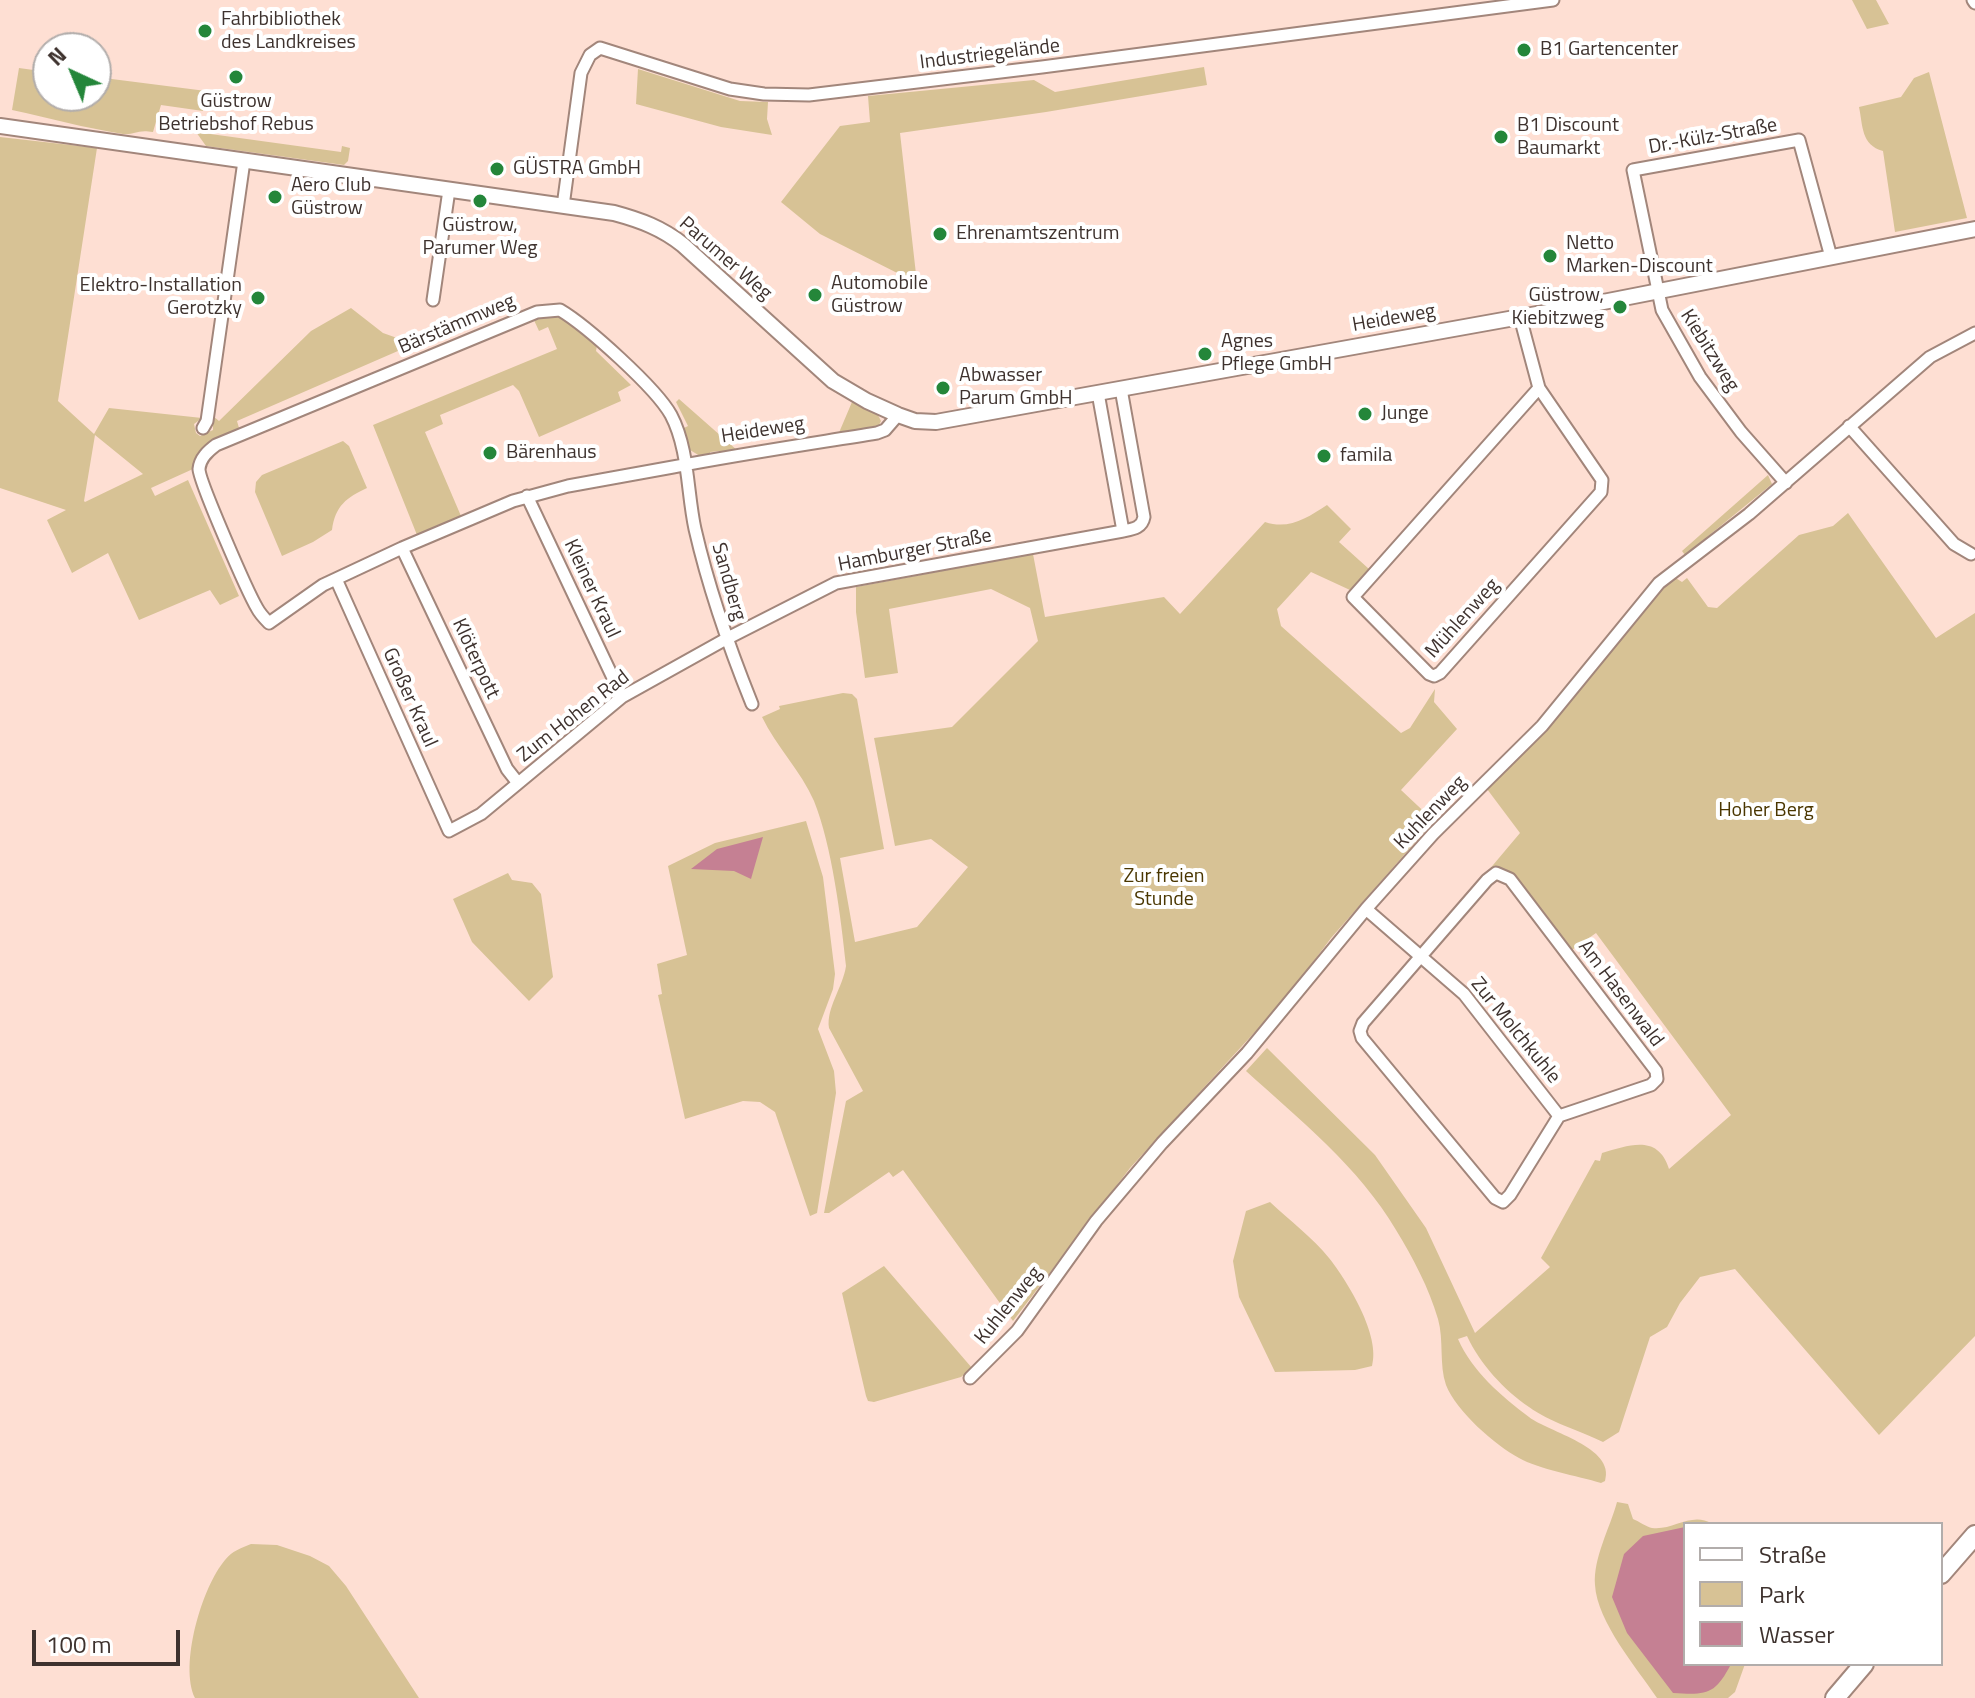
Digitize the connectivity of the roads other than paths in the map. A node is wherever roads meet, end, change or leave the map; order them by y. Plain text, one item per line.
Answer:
1 (1553, 0) edge
2 (0, 126) edge
3 (244, 161) junction
4 (1633, 170) joint
5 (449, 190) junction
6 (563, 206) junction
7 (1975, 229) edge
8 (1831, 257) junction
9 (1658, 291) junction
10 (433, 300) dead end
11 (1520, 317) junction
12 (1975, 333) edge
13 (1539, 388) junction
14 (1121, 389) junction
15 (1098, 393) junction
16 (898, 415) junction
17 (1849, 426) junction
18 (203, 428) dead end
19 (684, 465) junction
20 (1786, 483) junction
21 (527, 496) junction
22 (1123, 531) junction
23 (402, 548) junction
24 (1971, 554) dead end
25 (336, 579) junction
26 (726, 639) junction
27 (622, 697) junction
28 (752, 704) dead end
29 (518, 783) junction
30 (449, 831) joint
31 (1366, 909) junction
32 (1422, 957) junction
33 (1559, 1116) junction
34 (970, 1378) dead end
35 (1975, 1535) edge
36 (1943, 1572) edge
37 (1862, 1666) edge
38 (1835, 1698) edge

1 - 6 street, Industriegelände
2 - 3 street, Parumer Weg
3 - 5 street, Parumer Weg
3 - 18 street
4 - 8 street, Dr.-Külz-Straße
4 - 9 street, Kiebitzweg
5 - 6 street, Parumer Weg
5 - 10 street
6 - 16 street, Parumer Weg
7 - 8 street, Heideweg
8 - 9 street, Heideweg
9 - 11 street, Heideweg
9 - 20 street, Kiebitzweg
11 - 13 street, Mühlenweg
11 - 14 street, Heideweg
12 - 17 street, Kuhlenweg
13 - 13 street, Mühlenweg
14 - 15 street, Heideweg
14 - 22 street
15 - 16 street, Heideweg
15 - 22 street
16 - 19 street, Heideweg
17 - 20 street, Kuhlenweg
17 - 24 street
19 - 21 street, Bärstämmweg
19 - 25 street, Bärstämmweg
19 - 26 street, Sandberg
20 - 31 street, Kuhlenweg
21 - 23 street, Bärstämmweg
21 - 27 street, Kleiner Kraul
22 - 26 street, Hamburger Straße
23 - 25 street, Bärstämmweg
23 - 29 street, Klöterpott
25 - 30 street, Großer Kraul
26 - 27 street, Zum Hohen Rad
26 - 28 street, Sandberg
27 - 29 street, Zum Hohen Rad
29 - 30 street, Zum Hohen Rad
31 - 32 street, Zur Molchkuhle
31 - 34 street, Kuhlenweg
32 - 33 street, Zur Molchkuhle
32 - 33 street, Am Hasenwald
32 - 33 street, Am Hasenwald
35 - 36 main road
37 - 38 main road

